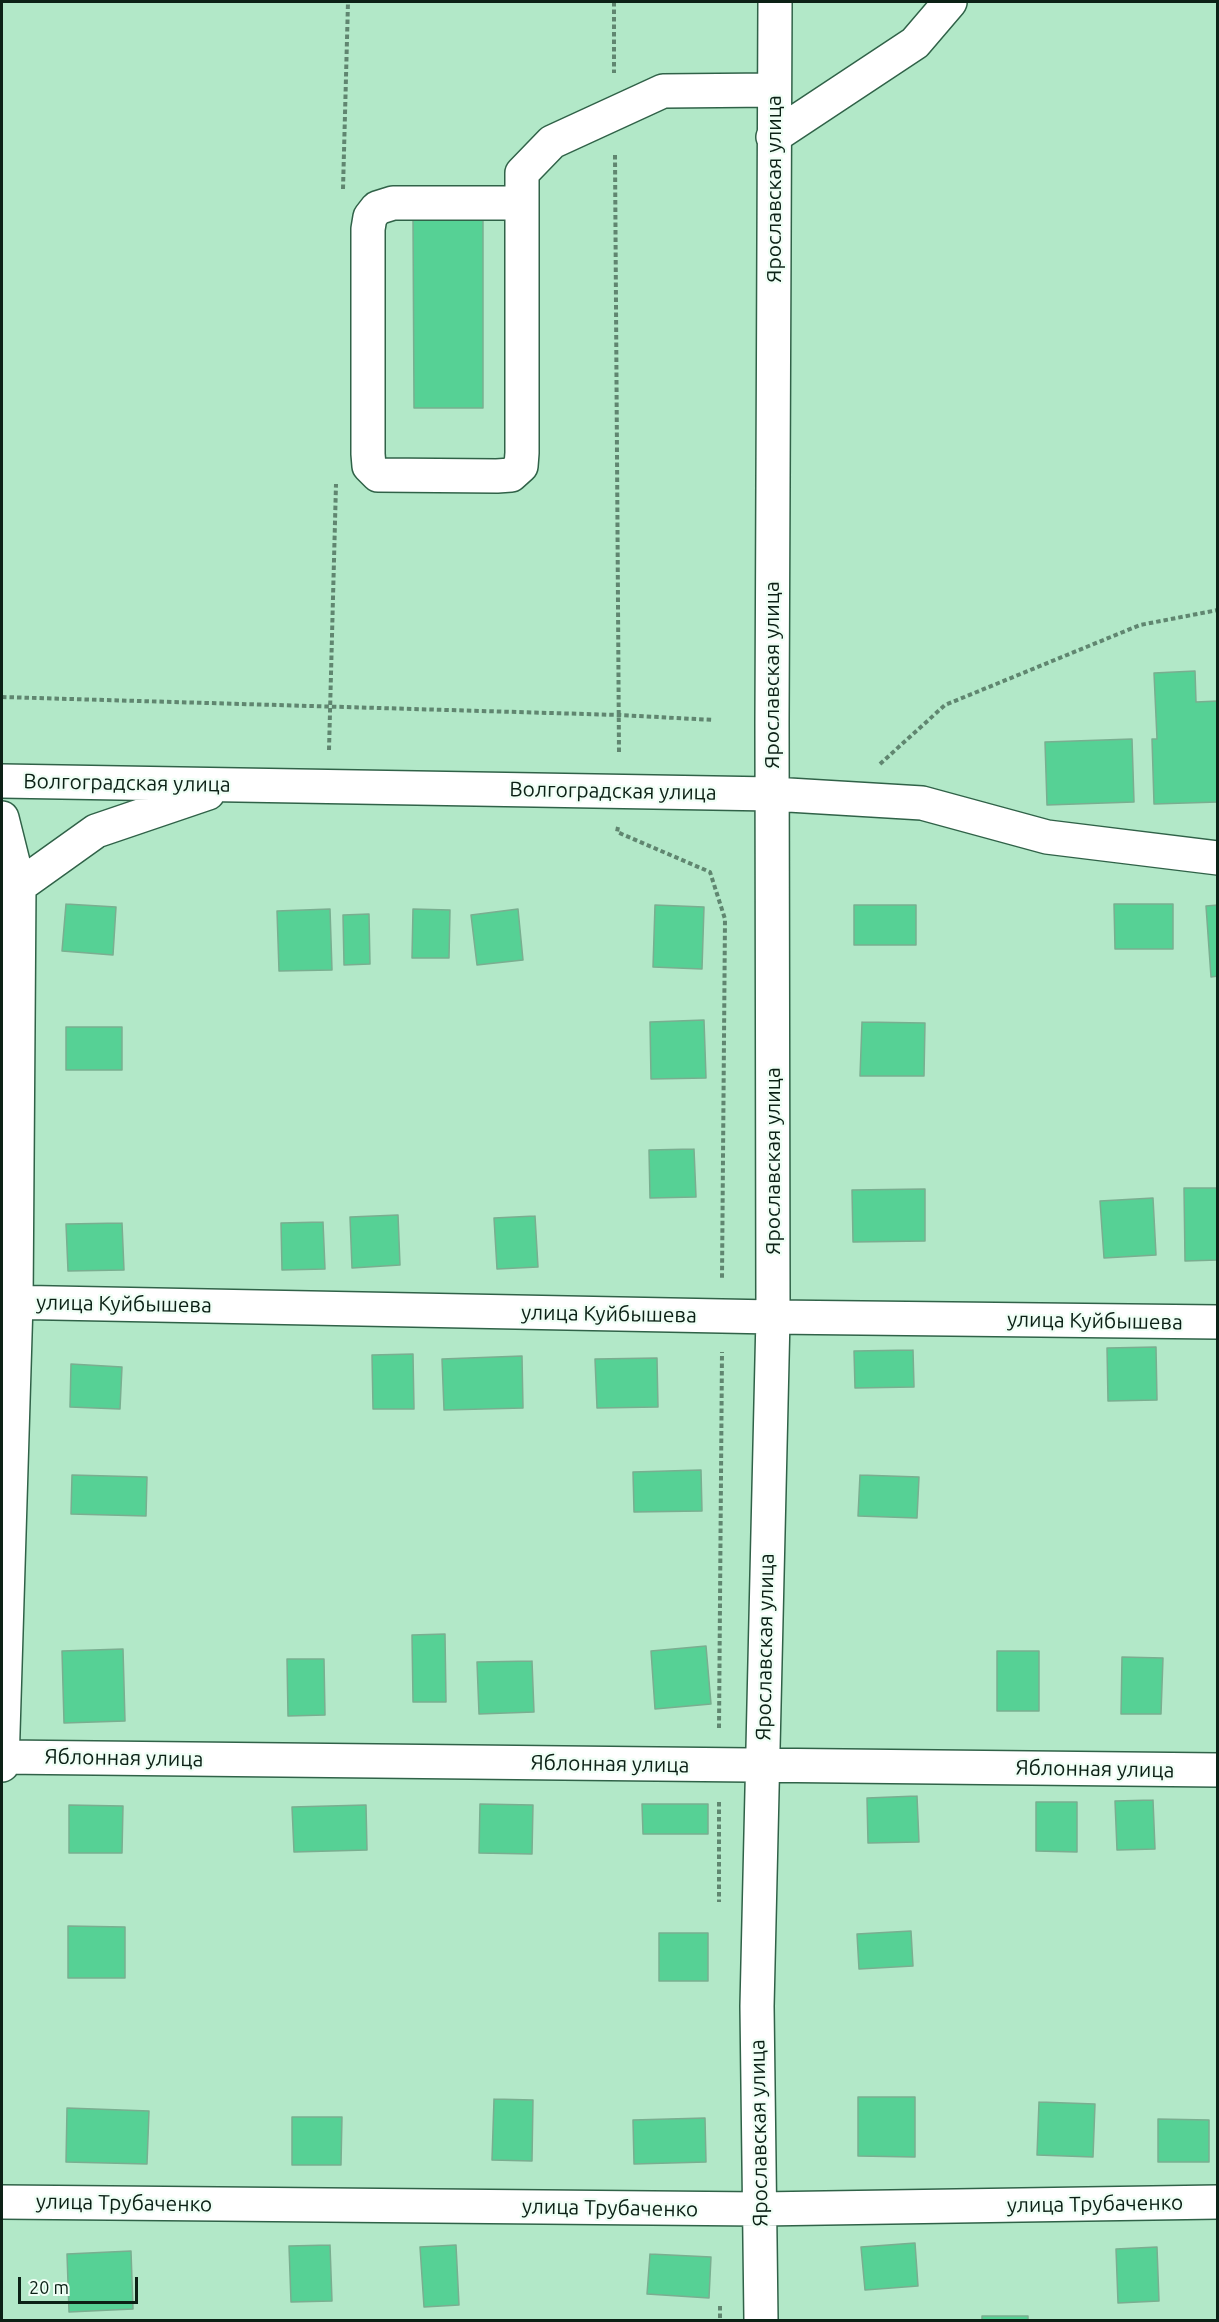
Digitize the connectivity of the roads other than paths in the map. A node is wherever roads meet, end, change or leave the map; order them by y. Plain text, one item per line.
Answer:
1 (775, 2) edge
2 (950, 2) edge
3 (774, 90) junction
4 (774, 137) junction
5 (522, 203) junction
6 (2, 781) edge
7 (232, 785) junction
8 (772, 794) junction
9 (2, 818) edge
10 (1218, 858) edge
11 (10, 883) edge
12 (9, 1302) edge
13 (773, 1317) junction
14 (1218, 1322) edge
15 (2, 1757) edge
16 (2, 1765) edge
17 (763, 1766) junction
18 (1218, 1770) edge
19 (2, 2202) edge
20 (1218, 2202) edge
21 (760, 2209) junction
22 (761, 2320) edge

1 - 3 street, Ярославская улица
2 - 4 street
3 - 4 street, Ярославская улица
3 - 5 street
4 - 8 street, Ярославская улица
5 - 5 street
6 - 7 street, Волгоградская улица
7 - 8 street, Волгоградская улица
7 - 11 street
8 - 10 street, Волгоградская улица
8 - 13 street, Ярославская улица
9 - 11 street
11 - 12 street
12 - 13 street, улица Куйбышева
12 - 15 street
13 - 14 street, улица Куйбышева
13 - 17 street, Ярославская улица
15 - 16 street
15 - 17 street, Яблонная улица
17 - 18 street, Яблонная улица
17 - 21 street, Ярославская улица
19 - 21 street, улица Трубаченко
20 - 21 street, улица Трубаченко
21 - 22 street, Ярославская улица

